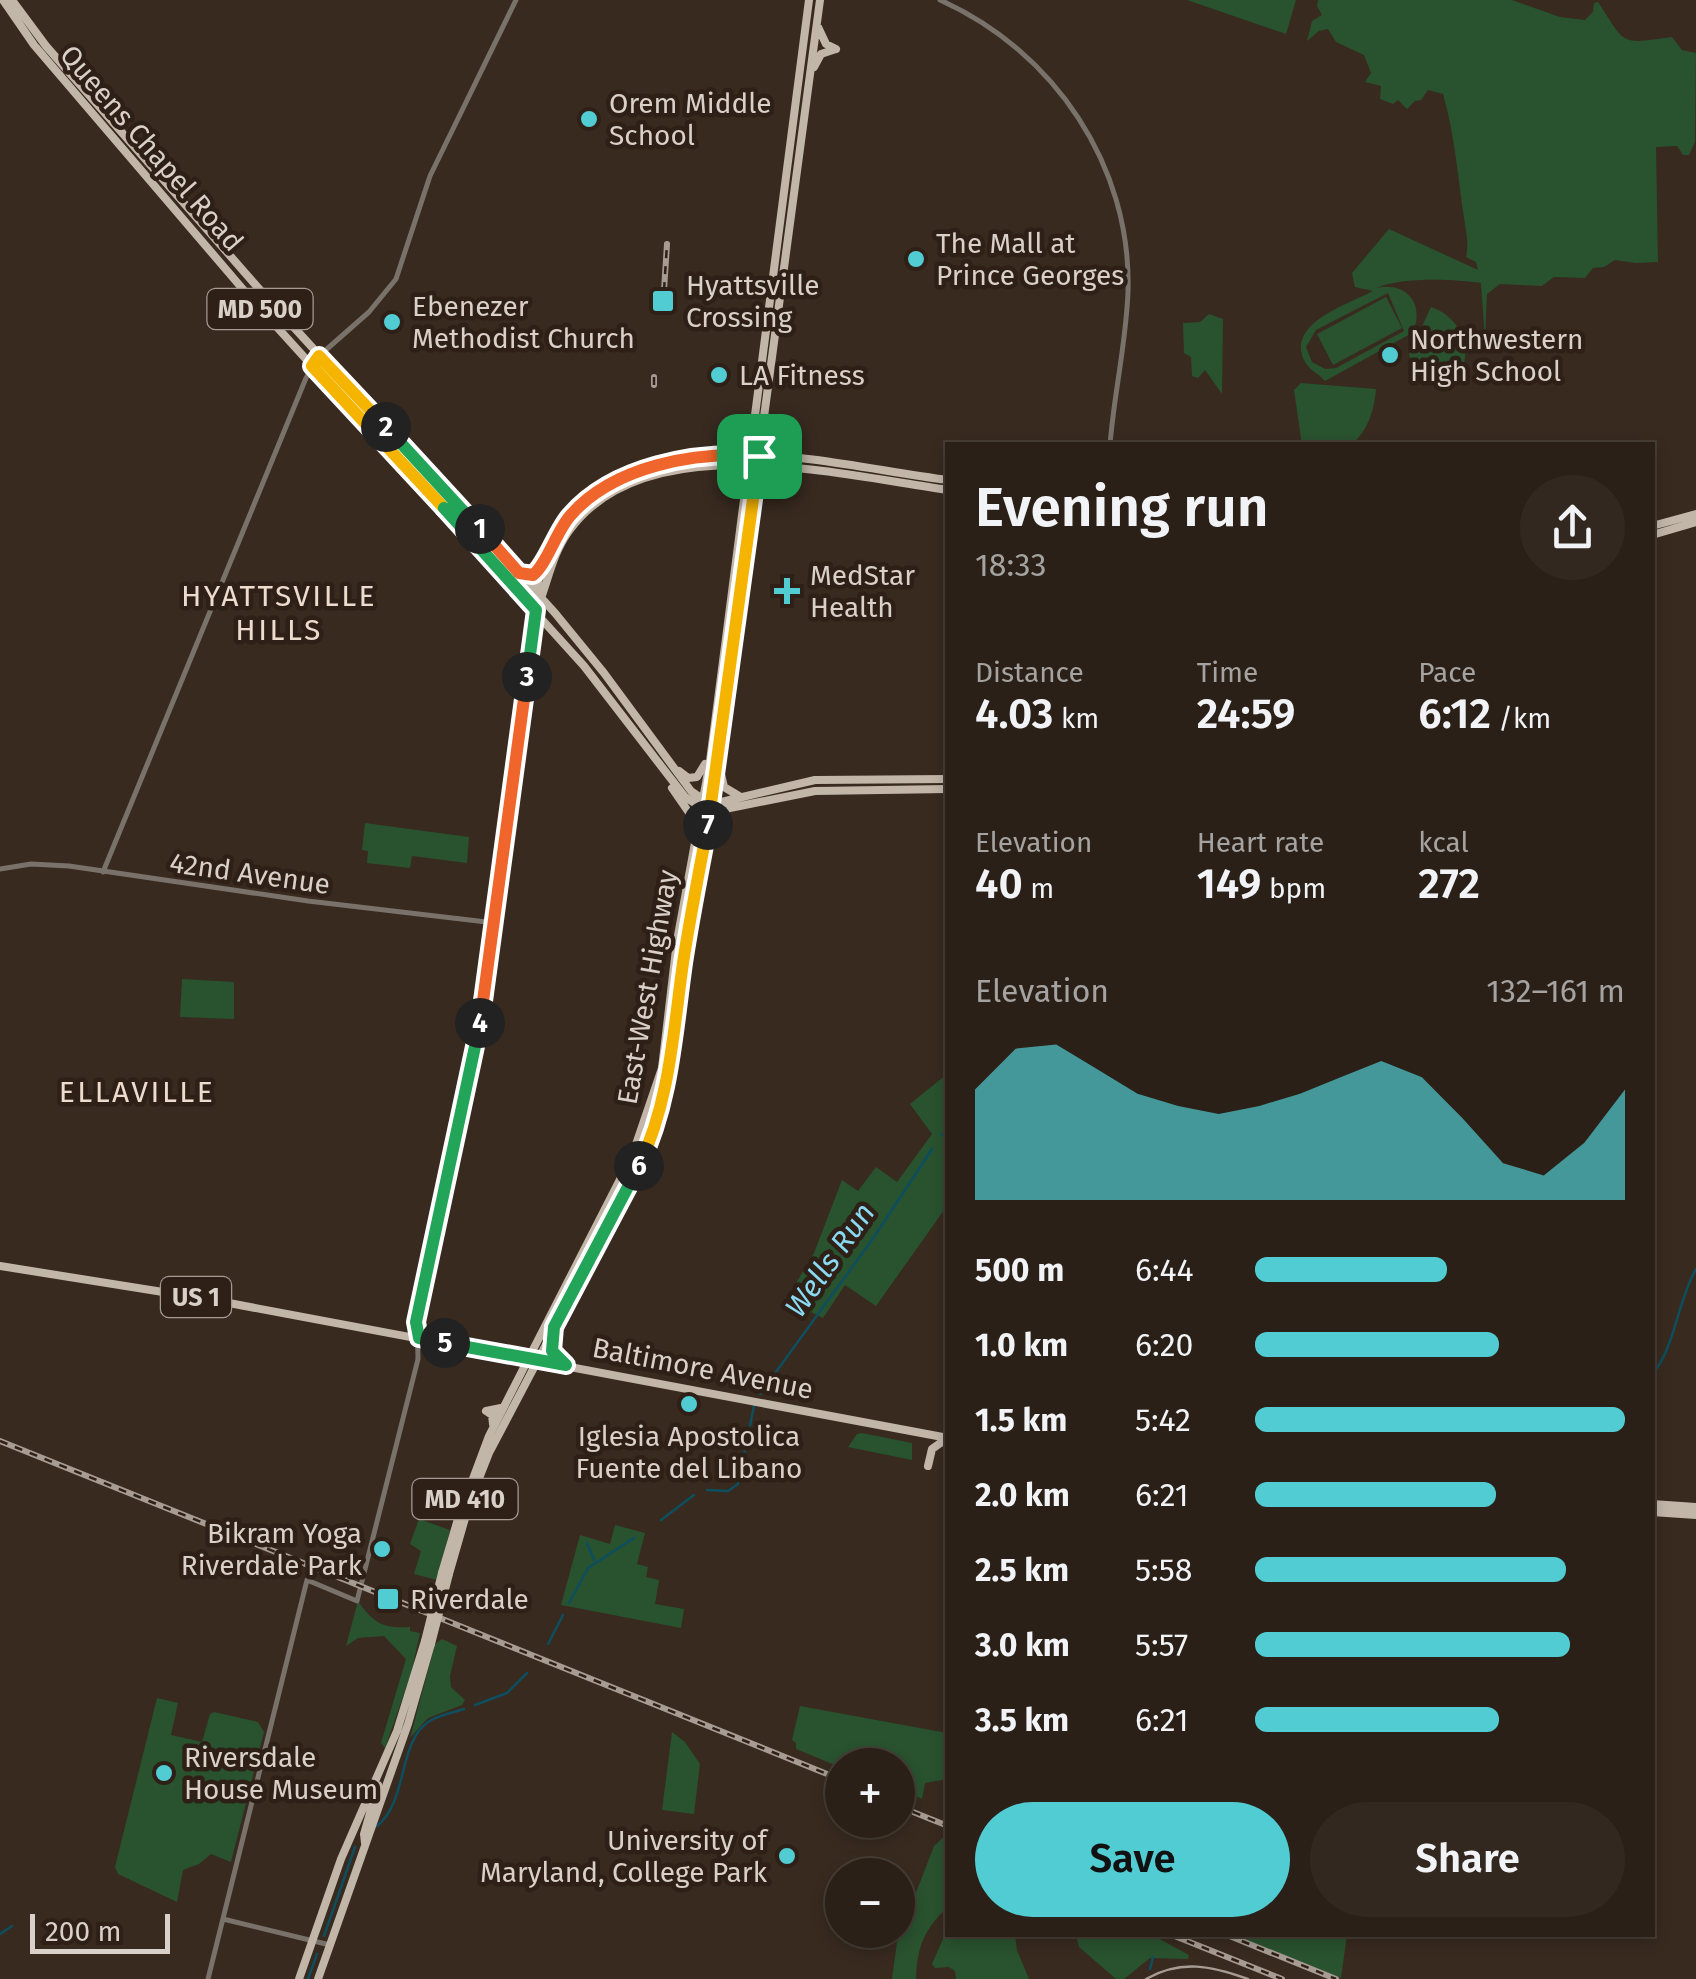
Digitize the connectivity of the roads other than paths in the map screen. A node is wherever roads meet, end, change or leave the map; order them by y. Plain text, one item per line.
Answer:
1 (2, 0) edge
2 (12, 0) edge
3 (516, 0) edge
4 (809, 0) edge
5 (820, 0) edge
6 (940, 0) edge
7 (817, 22) junction
8 (808, 90) junction
9 (319, 356) junction
10 (312, 366) junction
11 (1110, 442) edge
12 (754, 460) junction
13 (720, 466) junction
14 (945, 480) edge
15 (945, 490) edge
16 (744, 494) junction
17 (444, 508) junction
18 (466, 514) junction
19 (1696, 514) edge
20 (1696, 522) edge
21 (1655, 525) edge
22 (569, 531) junction
23 (1655, 534) edge
24 (555, 536) junction
25 (540, 569) junction
26 (519, 573) junction
27 (539, 595) junction
28 (536, 610) junction
29 (725, 637) junction
30 (728, 692) junction
31 (716, 706) junction
32 (724, 720) junction
33 (654, 743) junction
34 (663, 771) junction
35 (945, 780) edge
36 (945, 789) edge
37 (743, 797) junction
38 (707, 805) junction
39 (692, 864) junction
40 (0, 870) edge
41 (103, 872) junction
42 (495, 924) junction
43 (0, 1266) edge
44 (554, 1327) junction
45 (419, 1338) junction
46 (505, 1354) junction
47 (534, 1359) junction
48 (566, 1365) junction
49 (517, 1382) junction
50 (945, 1437) edge
51 (945, 1440) edge
52 (928, 1466) dead end
53 (1655, 1504) edge
54 (1696, 1507) edge
55 (1655, 1512) edge
56 (1696, 1515) edge
57 (446, 1574) junction
58 (428, 1642) junction
59 (383, 1766) junction
60 (366, 1844) junction
61 (223, 1918) junction
62 (312, 1940) junction
63 (330, 1945) junction
64 (208, 1979) edge
65 (299, 1979) edge
66 (318, 1979) edge

1 - 10 main road, Queens Chapel Road / MD 500
2 - 9 main road, Queens Chapel Road / MD 500
3 - 9 street
4 - 12 main road, East-West Highway / MD 410
5 - 7 main road, East-West Highway / MD 410
6 - 11 street
7 - 8 main road, East-West Highway / MD 410
7 - 8 main road
8 - 12 main road, East-West Highway / MD 410
9 - 10 street
9 - 18 main road, Queens Chapel Road / MD 500
10 - 17 main road, Queens Chapel Road / MD 500
10 - 41 street
12 - 13 main road
12 - 14 main road
12 - 15 main road
12 - 16 main road, East-West Highway / MD 410
12 - 24 main road
12 - 30 main road, East-West Highway / MD 410
13 - 16 main road
13 - 22 main road
16 - 29 main road, East-West Highway / MD 410
17 - 18 main road
17 - 28 main road, Queens Chapel Road / MD 500
18 - 26 main road, Queens Chapel Road / MD 500
19 - 21 main road
20 - 23 main road
22 - 24 main road
22 - 27 main road
24 - 25 main road
25 - 26 main road
25 - 27 main road
26 - 27 main road, Queens Chapel Road / MD 500
27 - 28 main road
27 - 33 main road, Queens Chapel Road / MD 500
28 - 34 main road, Queens Chapel Road / MD 500
28 - 42 street
29 - 30 main road
29 - 31 main road, East-West Highway / MD 410
30 - 32 main road, East-West Highway / MD 410
31 - 33 main road
31 - 38 main road, East-West Highway / MD 410
32 - 37 main road
32 - 38 main road, East-West Highway / MD 410
33 - 38 main road, Queens Chapel Road / MD 500
34 - 38 main road, Queens Chapel Road / MD 500
34 - 39 main road
35 - 37 main road
36 - 38 main road
37 - 38 main road
38 - 39 main road, East-West Highway / MD 410
38 - 44 main road, East-West Highway / MD 410
39 - 47 main road, East-West Highway / MD 410
40 - 41 street, 42nd Avenue
41 - 42 street, 42nd Avenue
42 - 45 street
43 - 45 main road, Baltimore Avenue / US 1
44 - 47 main road, East-West Highway / MD 410
44 - 48 main road
45 - 46 main road, Baltimore Avenue / US 1
45 - 61 street
46 - 47 main road, Baltimore Avenue / US 1
46 - 49 main road
47 - 48 main road, Baltimore Avenue / US 1
47 - 49 main road, East-West Highway / MD 410
47 - 57 main road, East-West Highway / MD 410
48 - 50 main road, Baltimore Avenue / US 1
49 - 57 main road, East-West Highway / MD 410
51 - 52 main road
53 - 54 main road
55 - 56 main road
57 - 58 main road, East-West Highway / MD 410, bridge
58 - 59 main road, East-West Highway / MD 410
58 - 60 main road, East-West Highway / MD 410
59 - 60 main road
59 - 62 main road, East-West Highway / MD 410
60 - 63 main road, East-West Highway / MD 410
61 - 62 street
61 - 64 street
62 - 63 street
62 - 65 main road, East-West Highway / MD 410
63 - 66 main road, East-West Highway / MD 410

